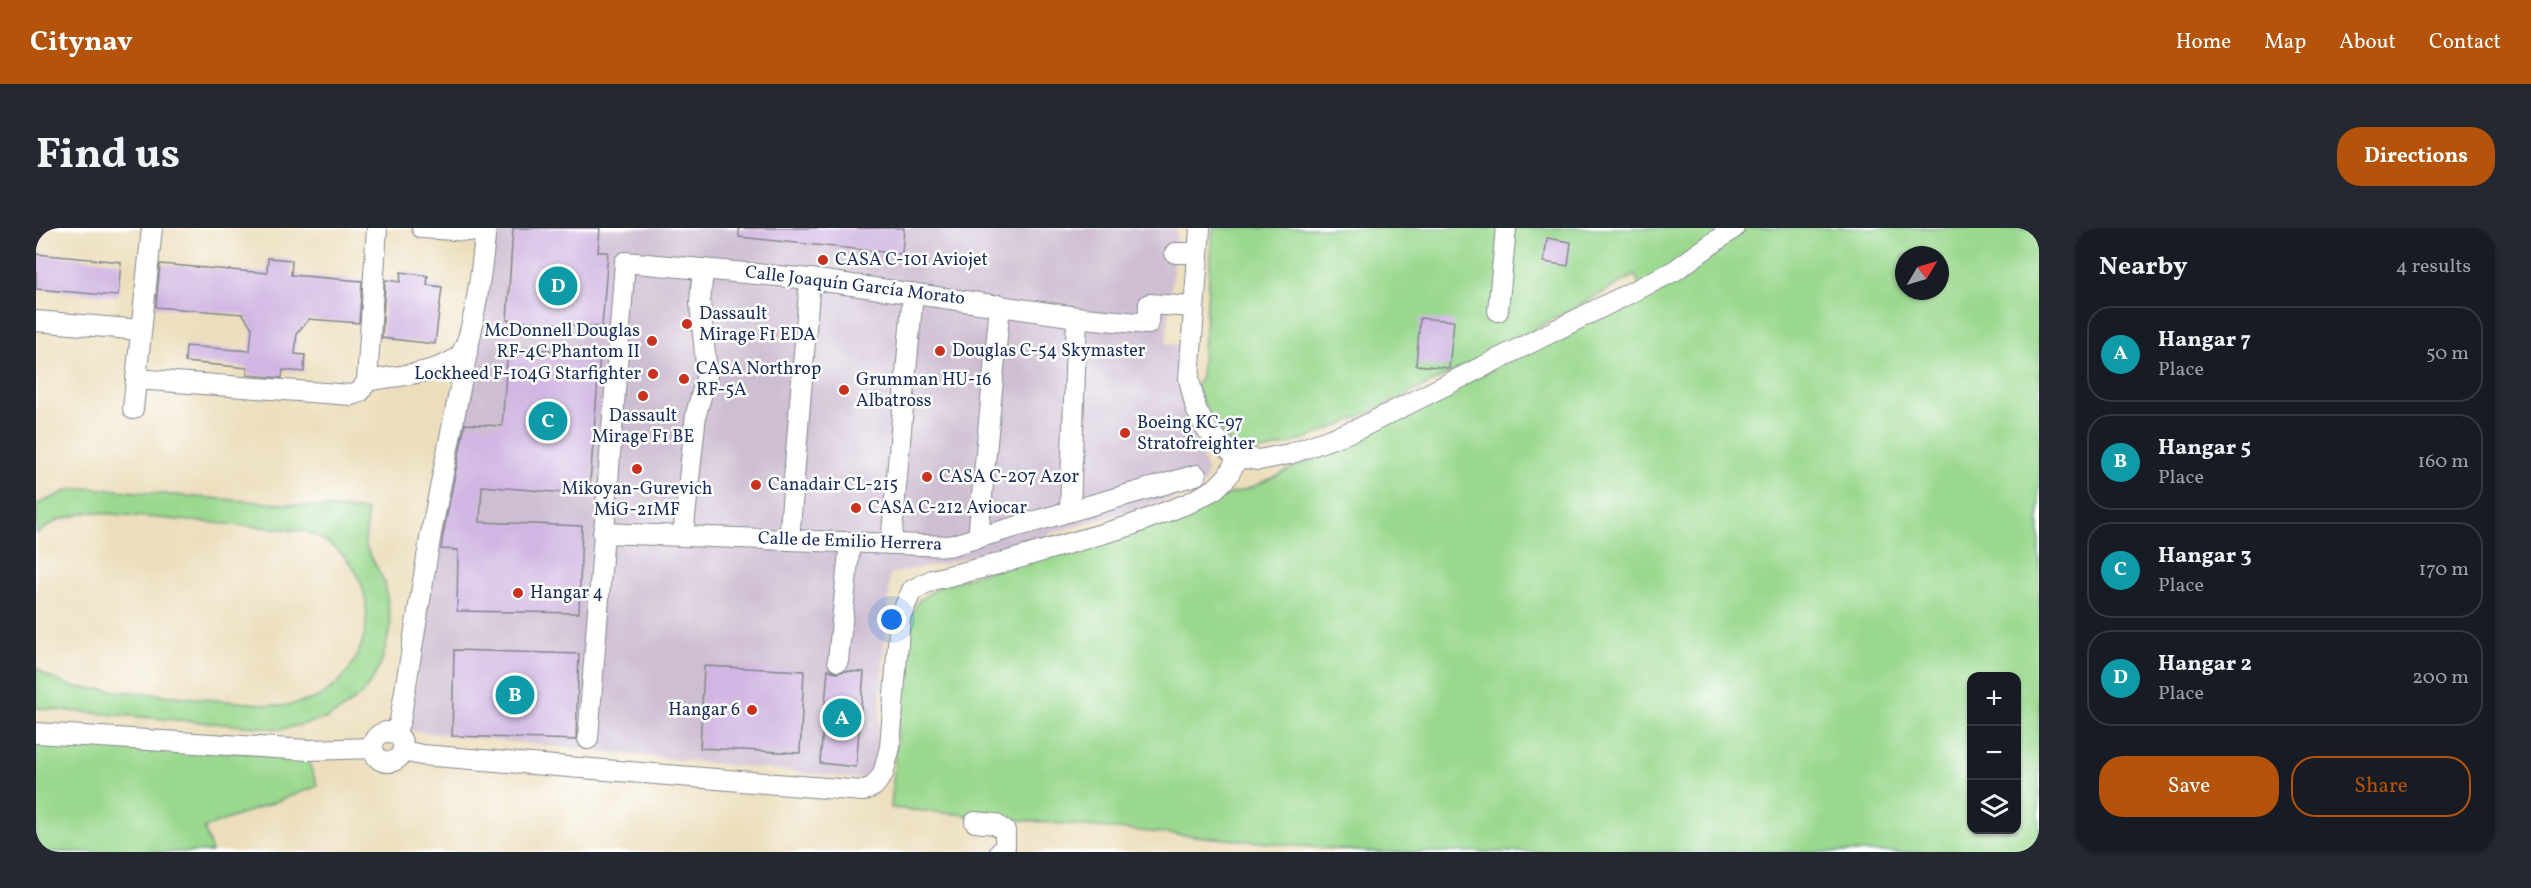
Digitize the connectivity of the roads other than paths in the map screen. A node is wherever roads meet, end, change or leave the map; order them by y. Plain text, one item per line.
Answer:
1 (152, 228) edge
2 (377, 228) edge
3 (422, 228) edge
4 (1200, 228) edge
5 (1506, 228) edge
6 (1734, 228) edge
7 (486, 230) edge
8 (1175, 253) dead end
9 (1198, 253) junction
10 (703, 269) junction
11 (810, 279) junction
12 (913, 293) junction
13 (1000, 305) junction
14 (1194, 308) junction
15 (1498, 311) dead end
16 (1080, 317) junction
17 (36, 321) edge
18 (473, 323) junction
19 (141, 330) junction
20 (136, 380) junction
21 (368, 381) junction
22 (134, 409) dead end
23 (1238, 457) junction
24 (1196, 474) dead end
25 (1070, 510) junction
26 (603, 533) junction
27 (683, 536) junction
28 (978, 538) junction
29 (789, 540) junction
30 (850, 542) junction
31 (891, 543) junction
32 (838, 661) dead end
33 (36, 733) edge
34 (588, 739) dead end
35 (399, 742) junction
36 (975, 822) dead end
37 (1000, 852) edge

1 - 19 street
2 - 21 street
3 - 7 street
4 - 9 street
5 - 15 street
6 - 23 street
7 - 18 street
8 - 9 street
9 - 14 street
10 - 11 street, Calle Joaquín García Morato
10 - 26 street, Calle Joaquín García Morato
10 - 27 street
11 - 12 street, Calle Joaquín García Morato
11 - 29 street
12 - 13 street, Calle Joaquín García Morato
12 - 31 street
13 - 16 street, Calle Joaquín García Morato
13 - 28 street
14 - 16 street, Calle Joaquín García Morato
14 - 23 street
16 - 25 street
17 - 19 street
18 - 21 street
18 - 35 street
19 - 20 street
20 - 21 street
20 - 22 street
23 - 35 street
24 - 25 street, Calle de Emilio Herrera
25 - 28 street, Calle de Emilio Herrera
26 - 27 street, Calle de Emilio Herrera
26 - 34 street
27 - 29 street, Calle de Emilio Herrera
28 - 31 street, Calle de Emilio Herrera
29 - 30 street, Calle de Emilio Herrera
30 - 31 street, Calle de Emilio Herrera
30 - 32 street
33 - 35 street
36 - 37 street

